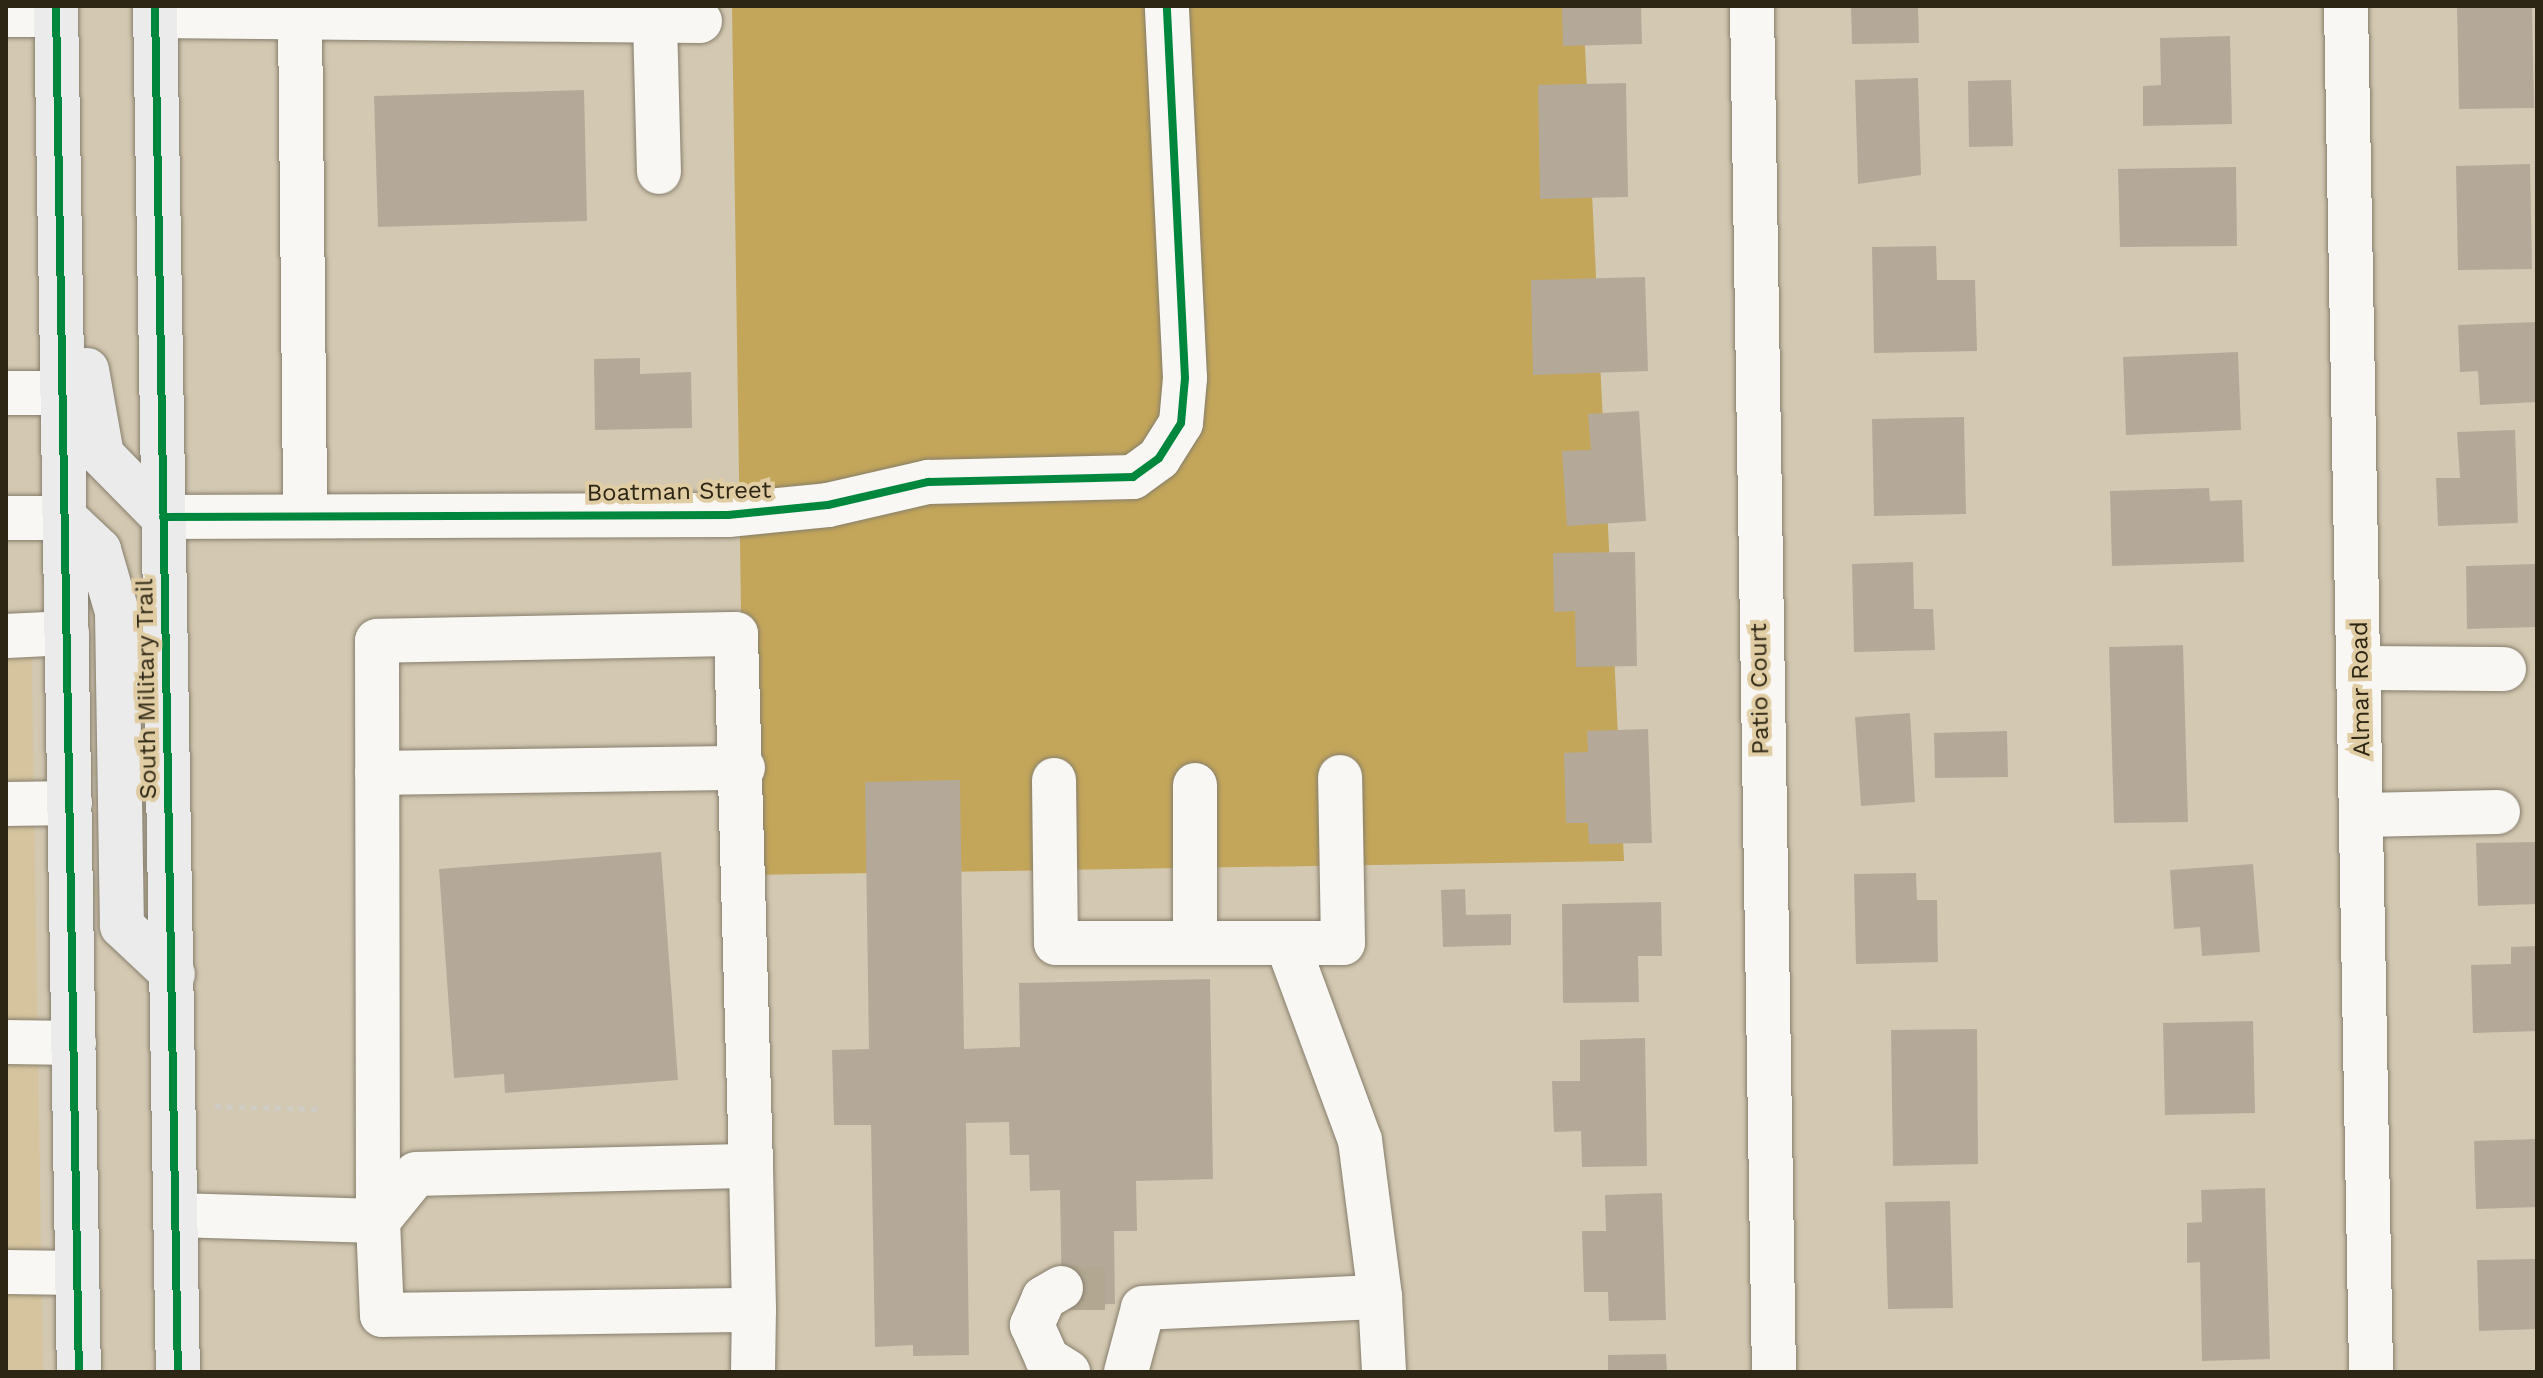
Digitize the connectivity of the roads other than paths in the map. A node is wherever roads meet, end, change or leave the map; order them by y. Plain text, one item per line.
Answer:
1 (1167, 6) edge
2 (1752, 6) edge
3 (2346, 6) edge
4 (56, 10) edge
5 (155, 11) edge
6 (6, 15) edge
7 (300, 17) junction
8 (655, 21) junction
9 (700, 21) dead end
10 (59, 169) junction
11 (659, 172) dead end
12 (6, 393) edge
13 (63, 393) junction
14 (305, 514) junction
15 (163, 517) junction
16 (6, 518) edge
17 (65, 518) junction
18 (67, 633) junction
19 (6, 636) edge
20 (2360, 668) junction
21 (2504, 669) dead end
22 (743, 768) junction
23 (377, 773) junction
24 (1340, 777) dead end
25 (1054, 780) dead end
26 (1195, 785) dead end
27 (70, 803) junction
28 (6, 804) edge
29 (2498, 812) dead end
30 (2363, 815) junction
31 (1195, 943) junction
32 (1287, 943) junction
33 (173, 974) junction
34 (6, 1042) edge
35 (74, 1043) junction
36 (751, 1166) junction
37 (175, 1215) junction
38 (378, 1221) junction
39 (6, 1272) edge
40 (77, 1273) junction
41 (1061, 1288) dead end
42 (1380, 1297) junction
43 (754, 1310) junction
44 (83, 1359) edge
45 (178, 1372) edge
46 (753, 1372) edge
47 (1068, 1372) edge
48 (1126, 1372) edge
49 (1384, 1372) edge
50 (1774, 1372) edge
51 (2371, 1372) edge

1 - 14 street, Boatman Street
2 - 50 street, Patio Court
3 - 20 street, Almar Road
4 - 6 street
4 - 10 main road
5 - 7 street
5 - 15 main road, South Military Trail
7 - 8 street
7 - 14 street
8 - 9 street
8 - 11 street
10 - 13 main road
10 - 15 main road
12 - 13 street
13 - 17 main road
14 - 15 street, Boatman Street
15 - 33 main road, South Military Trail
16 - 17 street
17 - 18 main road
17 - 33 main road
18 - 19 street
18 - 27 main road
20 - 21 street
20 - 30 street, Almar Road
22 - 23 street
22 - 23 street
22 - 36 street
23 - 38 street
24 - 32 street
25 - 31 street
26 - 31 street
27 - 28 street
27 - 35 main road
29 - 30 street
30 - 51 street, Almar Road
31 - 32 street
32 - 42 street
33 - 37 main road, South Military Trail
34 - 35 street
35 - 40 main road
36 - 38 street
36 - 43 street
37 - 38 street
37 - 45 main road, South Military Trail
38 - 43 street
39 - 40 street
40 - 44 main road
41 - 47 street
42 - 48 street
42 - 49 street
43 - 46 street

